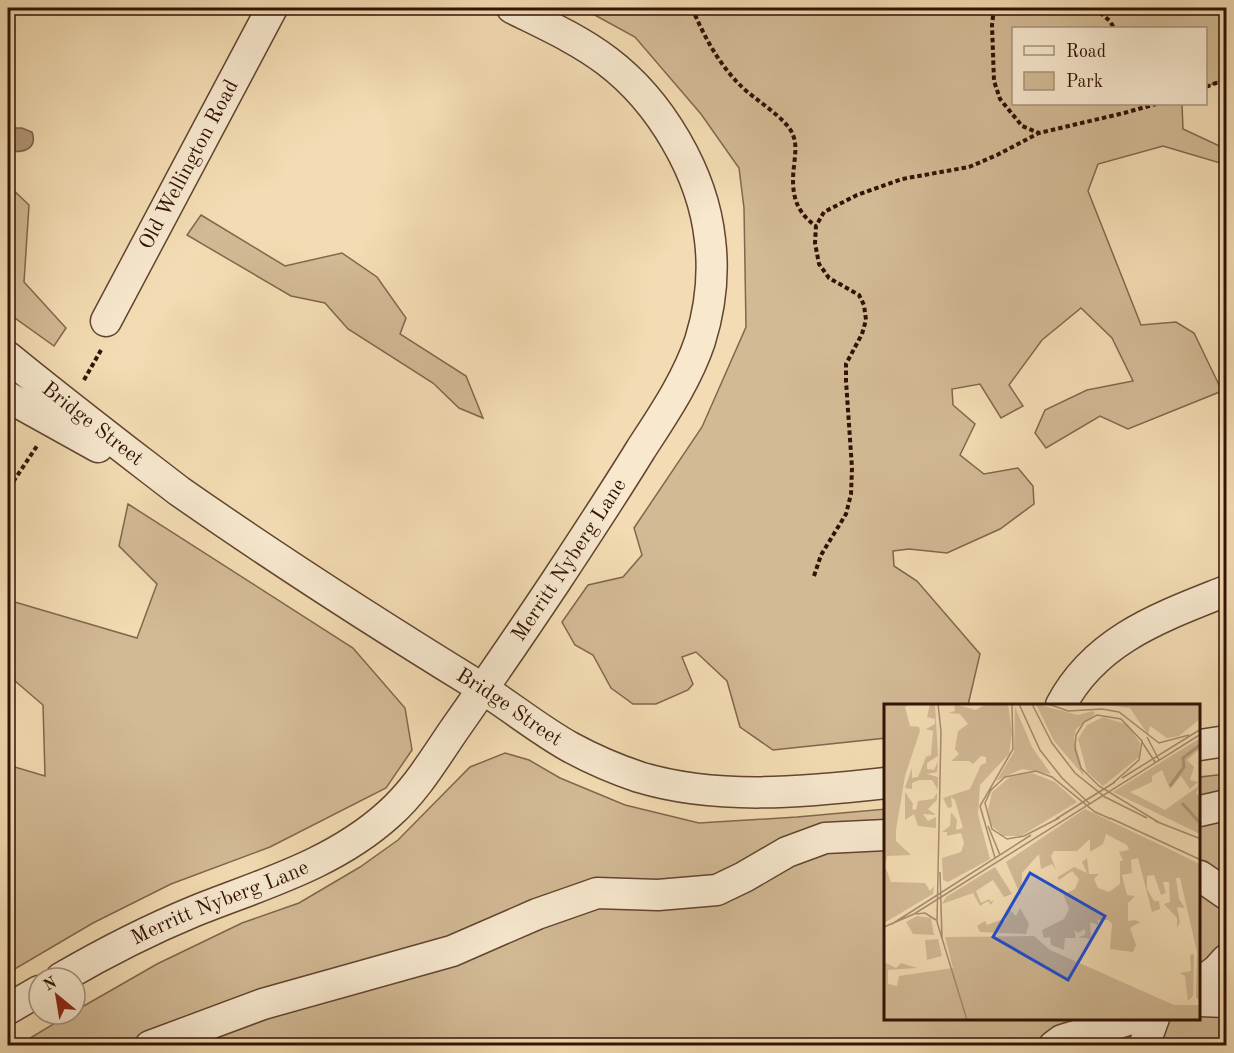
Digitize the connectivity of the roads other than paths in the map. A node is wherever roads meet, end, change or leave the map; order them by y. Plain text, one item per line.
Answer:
1 (272, 8) edge
2 (512, 8) edge
3 (106, 321) dead end
4 (8, 357) edge
5 (8, 397) edge
6 (178, 490) junction
7 (1227, 591) edge
8 (483, 689) junction
9 (1062, 704) edge
10 (1227, 741) edge
11 (1201, 745) edge
12 (884, 783) edge
13 (1227, 805) edge
14 (1201, 811) edge
15 (884, 835) edge
16 (1201, 877) edge
17 (1227, 894) edge
18 (1227, 960) edge
19 (83, 966) edge
20 (1201, 982) edge
21 (27, 998) edge
22 (1201, 1001) edge
23 (1227, 1002) edge
24 (8, 1009) edge
25 (1128, 1020) edge
26 (1153, 1020) edge
27 (150, 1046) edge
28 (1054, 1046) edge
29 (1144, 1046) edge

1 - 3 street, Old Wellington Road
2 - 8 street, Merritt Nyberg Lane
4 - 6 street, Bridge Street
5 - 6 street, Bridge Street
6 - 8 street, Bridge Street
7 - 9 street
8 - 12 street, Bridge Street
8 - 19 street, Merritt Nyberg Lane
10 - 11 street
13 - 14 street
15 - 27 street
16 - 17 street
18 - 20 street
21 - 24 street
22 - 23 street
25 - 28 street
26 - 29 street

